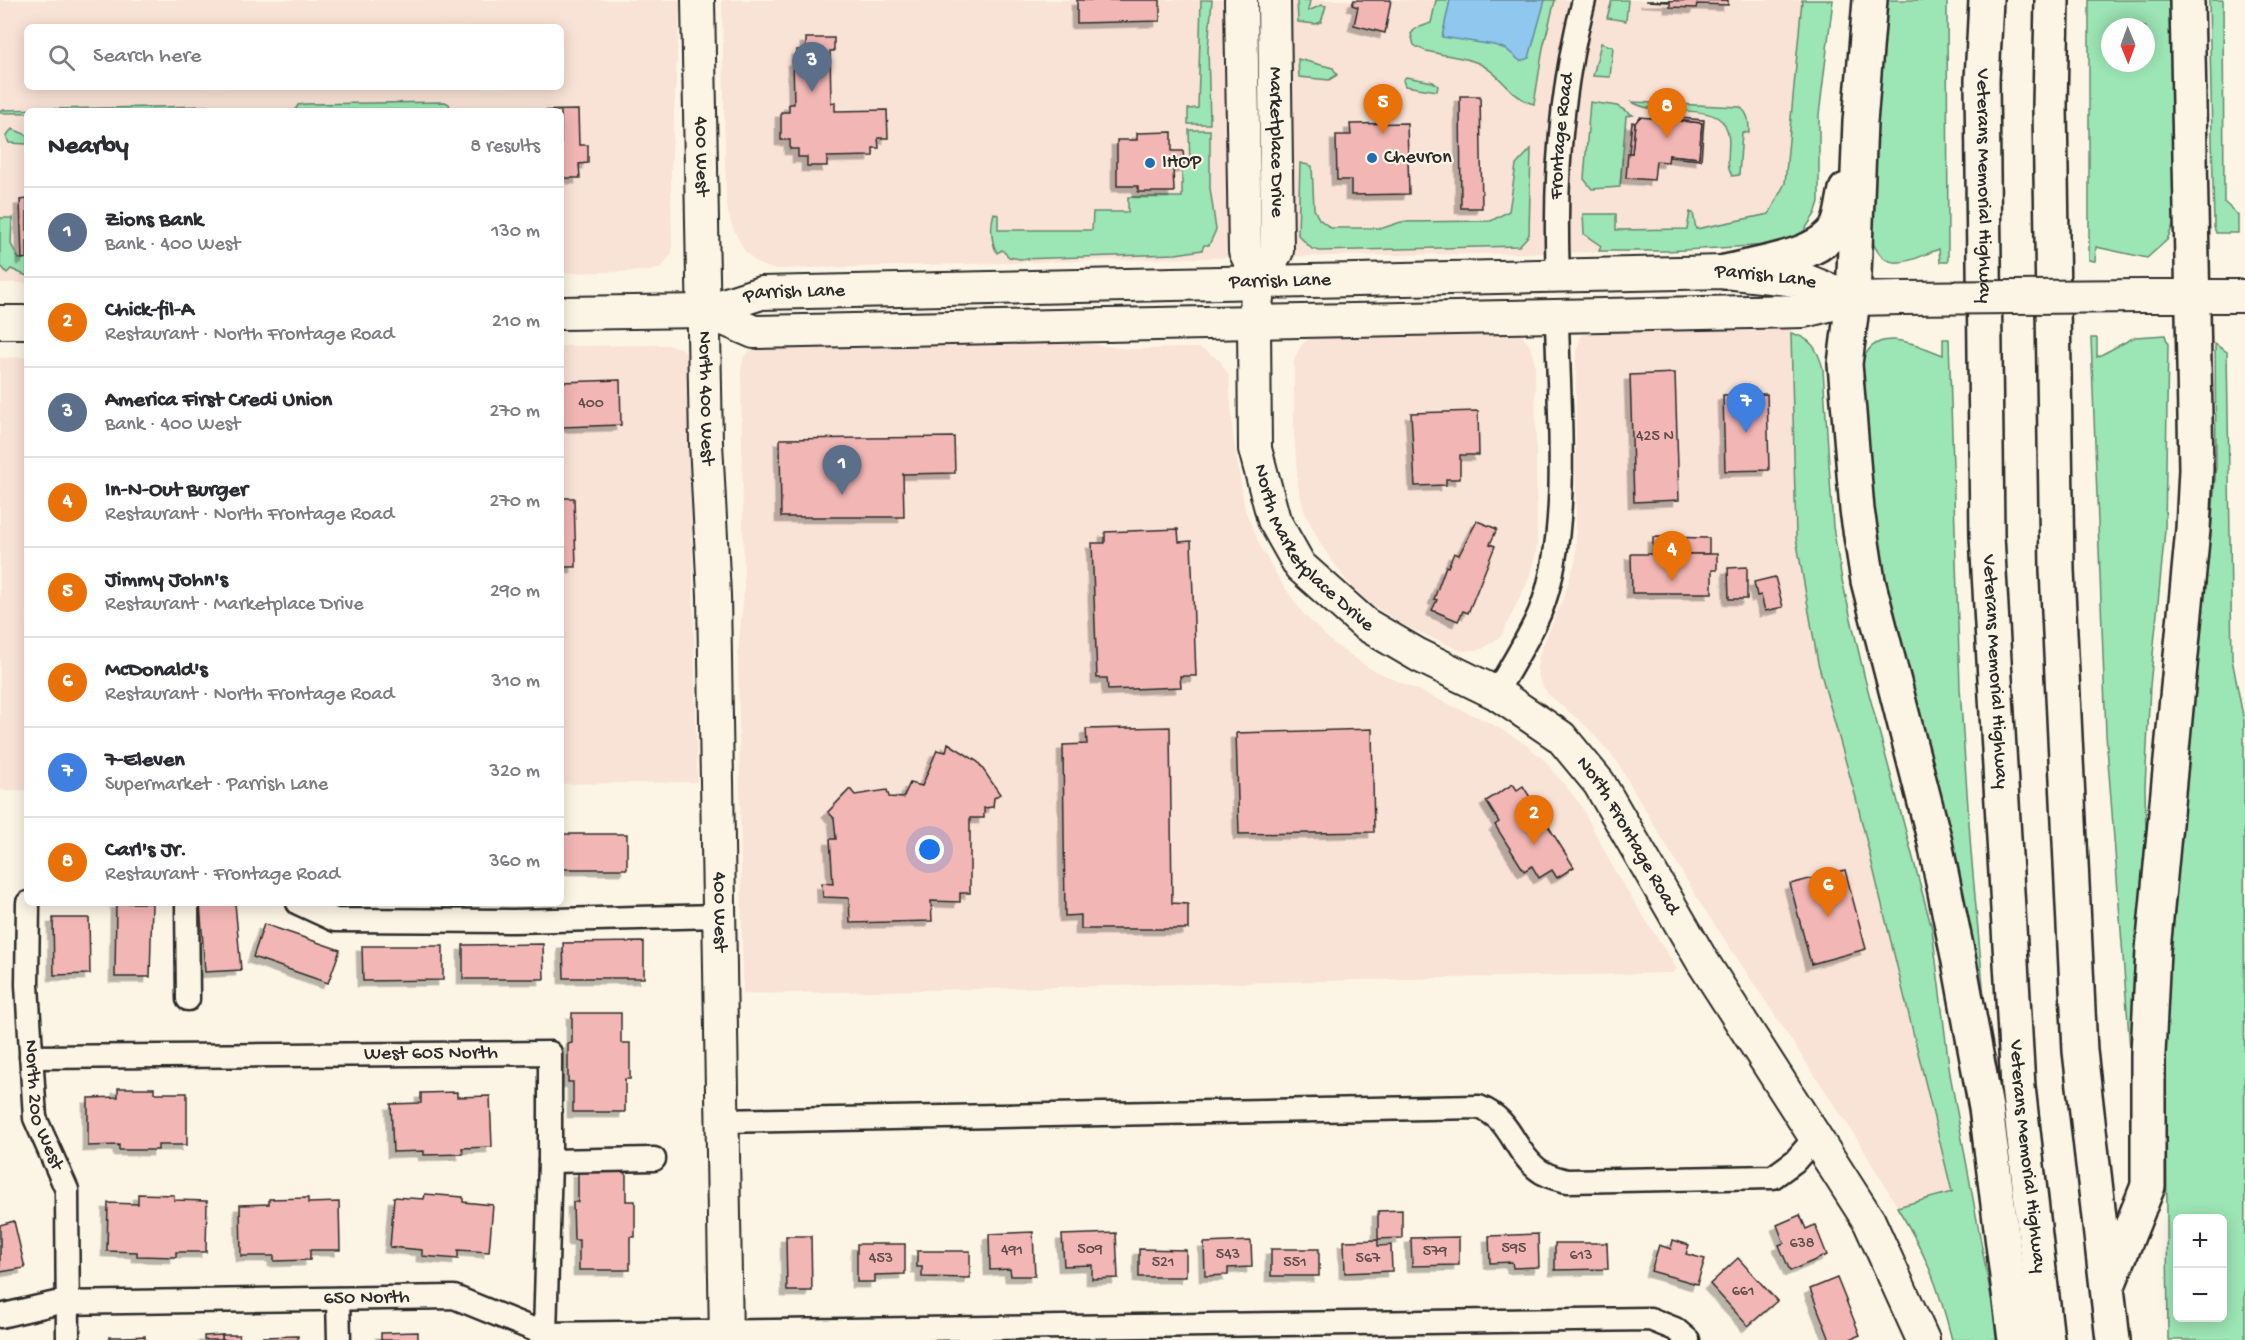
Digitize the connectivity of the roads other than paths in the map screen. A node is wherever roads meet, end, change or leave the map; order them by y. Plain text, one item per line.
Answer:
1 (698, 0) edge
2 (1241, 0) edge
3 (1274, 0) edge
4 (1584, 0) edge
5 (1854, 0) edge
6 (1870, 0) edge
7 (1986, 0) edge
8 (2052, 0) edge
9 (2187, 0) edge
10 (1725, 272) junction
11 (1558, 276) junction
12 (1258, 281) junction
13 (2193, 296) junction
14 (2243, 296) edge
15 (1853, 299) junction
16 (705, 311) junction
17 (564, 313) edge
18 (1557, 318) junction
19 (0, 322) edge
20 (24, 322) edge
21 (1254, 323) junction
22 (710, 485) joint
23 (1496, 693) junction
24 (28, 906) edge
25 (187, 906) edge
26 (305, 906) edge
27 (370, 912) edge
28 (533, 912) edge
29 (720, 916) junction
30 (188, 999) dead end
31 (31, 1057) junction
32 (722, 1121) junction
33 (1814, 1139) junction
34 (654, 1159) dead end
35 (550, 1161) junction
36 (2108, 1284) junction
37 (338, 1299) junction
38 (66, 1303) junction
39 (0, 1316) edge
40 (545, 1334) junction
41 (960, 1334) edge
42 (726, 1336) edge
43 (68, 1340) edge
44 (339, 1340) edge
45 (1688, 1340) edge
46 (1923, 1340) edge
47 (2015, 1340) edge
48 (2047, 1340) edge
49 (2113, 1340) edge

1 - 16 main road, 400 West
2 - 12 main road, Marketplace Drive
3 - 12 main road, Marketplace Drive
4 - 11 street, Frontage Road
5 - 10 highway
6 - 15 highway
7 - 48 highway, Veterans Memorial Highway
8 - 36 highway
9 - 13 highway
10 - 11 main road, Parrish Lane
10 - 15 main road, Parrish Lane
11 - 12 main road, Parrish Lane
12 - 16 main road, Parrish Lane
12 - 21 main road, Marketplace Drive
13 - 14 main road, Parrish Lane
13 - 15 main road, Parrish Lane, bridge
13 - 36 highway
15 - 18 main road, Parrish Lane
15 - 47 highway
16 - 17 main road, Parrish Lane
16 - 21 main road, Parrish Lane
16 - 22 main road, North 400 West
18 - 21 main road, Parrish Lane
18 - 23 street
19 - 20 main road
21 - 23 main road, North Marketplace Drive
22 - 29 main road, 400 West
23 - 33 main road, North Frontage Road
24 - 31 street, North 200 West
25 - 30 street
26 - 27 street
27 - 28 street
28 - 29 street
29 - 32 main road, 400 West
31 - 35 street, West 605 North
31 - 38 street, North 200 West
32 - 33 street
32 - 42 main road, 400 West
33 - 46 main road, North Frontage Road
34 - 35 street
35 - 40 street, West 605 North
36 - 49 highway
37 - 38 street, 650 North
37 - 40 street, 650 North
37 - 44 street
38 - 39 street, 650 North
38 - 43 street, North 200 West
40 - 42 street, 650 North
41 - 42 street, 650 North
41 - 45 street, 650 North

